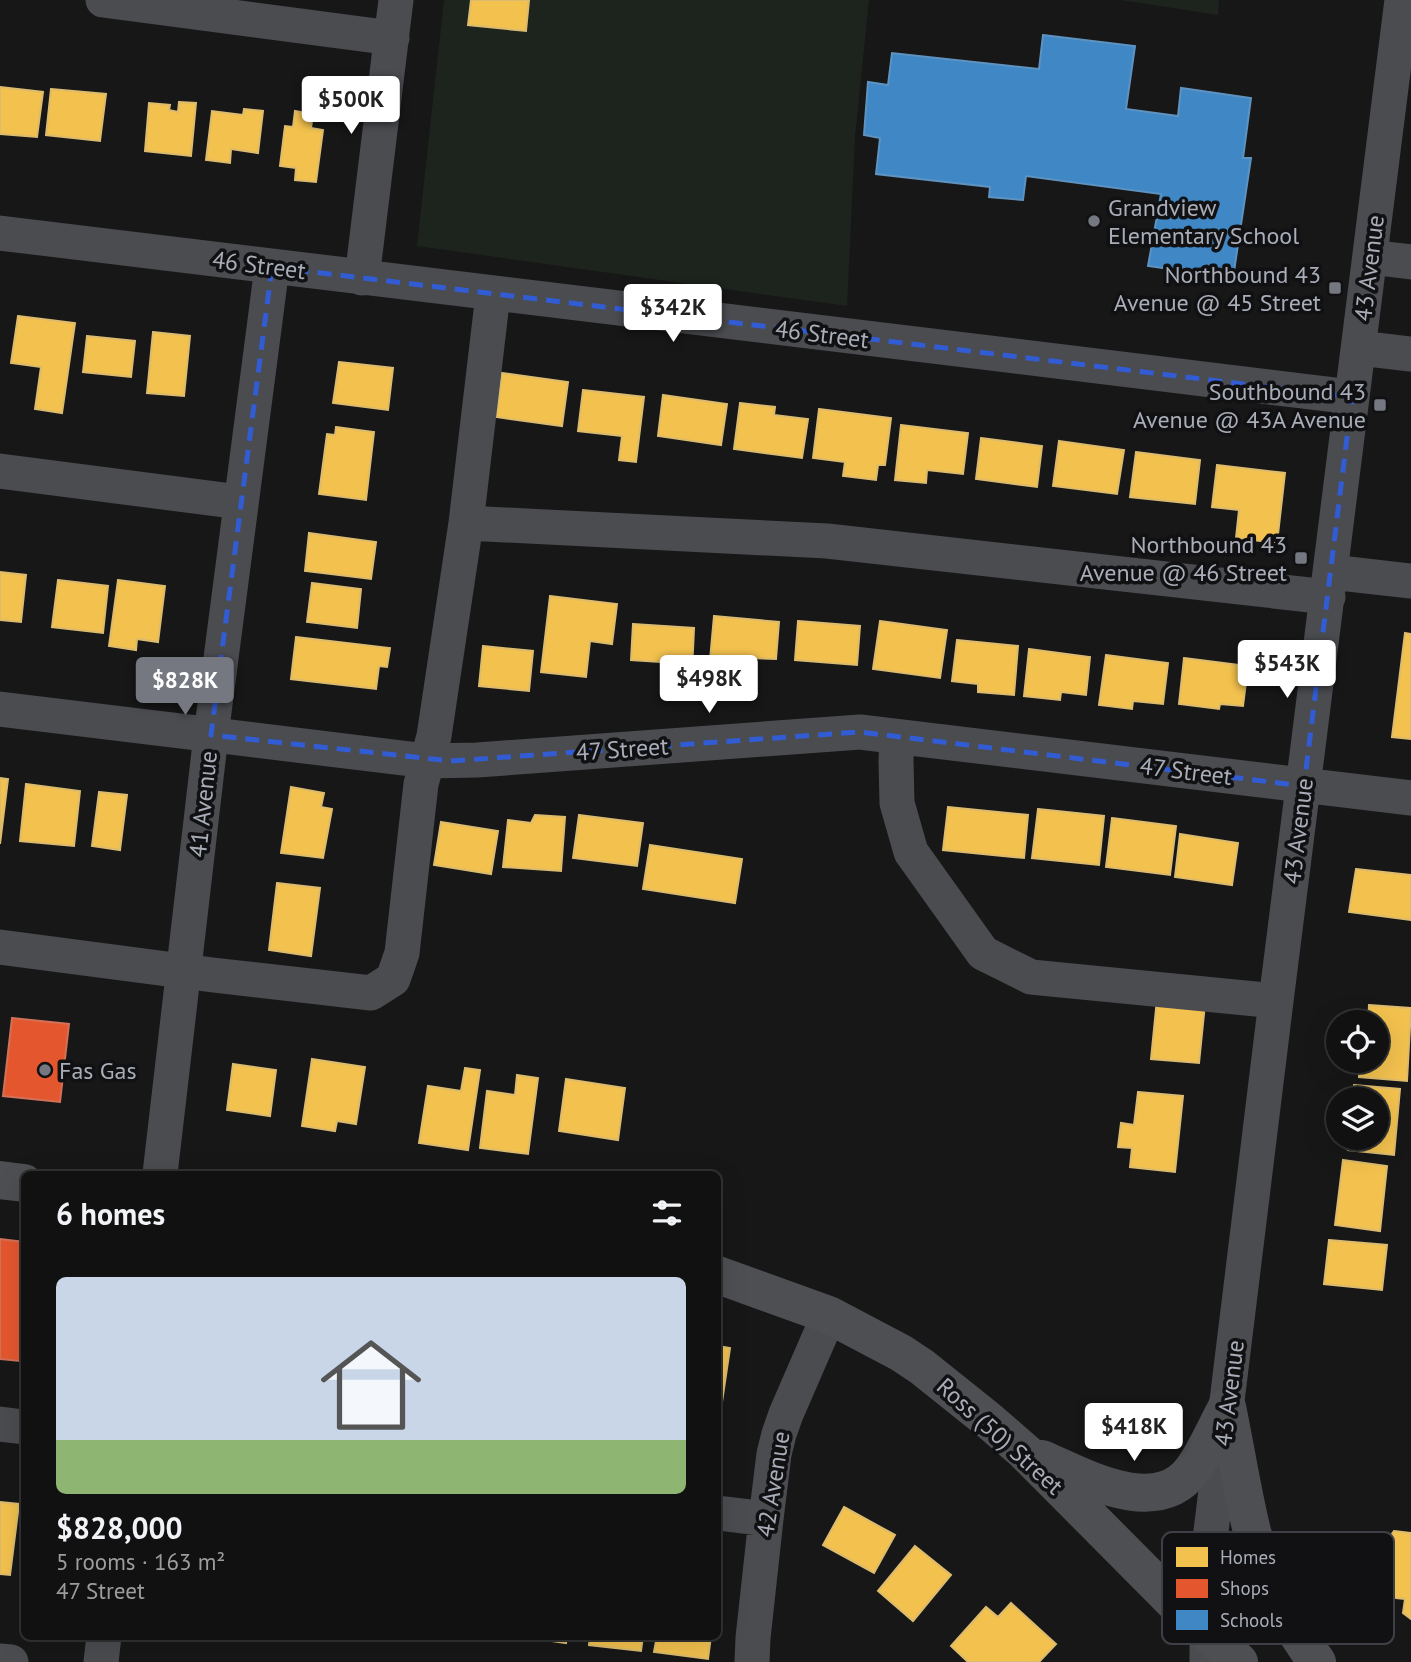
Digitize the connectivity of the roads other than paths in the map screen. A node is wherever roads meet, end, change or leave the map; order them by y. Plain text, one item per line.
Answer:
1 (103, 0) edge
2 (396, 0) edge
3 (161, 4) edge
4 (1404, 19) edge
5 (392, 38) junction
6 (0, 233) edge
7 (1370, 257) junction
8 (1411, 262) edge
9 (272, 267) junction
10 (362, 278) junction
11 (493, 294) junction
12 (1359, 348) junction
13 (1411, 354) edge
14 (1352, 397) junction
15 (0, 471) edge
16 (240, 502) junction
17 (466, 523) junction
18 (1411, 581) edge
19 (1329, 585) junction
20 (0, 709) edge
21 (211, 735) junction
22 (897, 737) junction
23 (427, 761) junction
24 (1304, 786) junction
25 (1411, 798) edge
26 (0, 947) edge
27 (184, 971) junction
28 (1276, 1002) junction
29 (160, 1171) edge
30 (0, 1180) edge
31 (21, 1184) edge
32 (721, 1276) edge
33 (829, 1315) junction
34 (1227, 1407) junction
35 (0, 1424) edge
36 (21, 1427) edge
37 (1025, 1452) junction
38 (721, 1513) edge
39 (766, 1519) junction
40 (1211, 1532) edge
41 (1253, 1532) edge
42 (1162, 1590) edge
43 (104, 1640) edge
44 (1304, 1644) edge
45 (1207, 1647) edge
46 (0, 1661) edge
47 (11, 1662) edge
48 (101, 1662) edge
49 (752, 1662) edge
50 (1239, 1662) edge
51 (1317, 1662) edge

1 - 3 street
2 - 5 street
3 - 5 street
4 - 7 street, 43 Avenue
5 - 10 street
6 - 9 street, 46 Street
7 - 8 street
7 - 12 street, 43 Avenue
9 - 10 street, 46 Street
9 - 16 street, 41 Avenue
10 - 11 street, 46 Street
11 - 14 street, 46 Street
11 - 17 street
12 - 13 street
12 - 14 street, 43 Avenue
14 - 19 street, 43 Avenue
15 - 16 street
16 - 21 street, 41 Avenue
17 - 19 street
17 - 23 street
18 - 19 street
19 - 24 street, 43 Avenue
20 - 21 street, 47 Street
21 - 23 street, 47 Street
21 - 27 street, 41 Avenue
22 - 23 street, 47 Street
22 - 24 street, 47 Street
22 - 28 street
23 - 27 street
24 - 25 street, 47 Street
24 - 28 street, 43 Avenue
26 - 27 street
27 - 29 street, 41 Avenue
28 - 34 street, 43 Avenue
30 - 31 main road
32 - 33 main road, Ross (50) Street
33 - 37 main road, Ross (50) Street
33 - 39 street, 42 Avenue
34 - 37 main road
34 - 40 street, 43 Avenue
34 - 41 main road
35 - 36 street
37 - 42 main road, Ross (50) Street
38 - 39 street
39 - 49 street, 42 Avenue
43 - 48 street
44 - 51 main road
45 - 50 main road, Ross (50) Street
46 - 47 street

